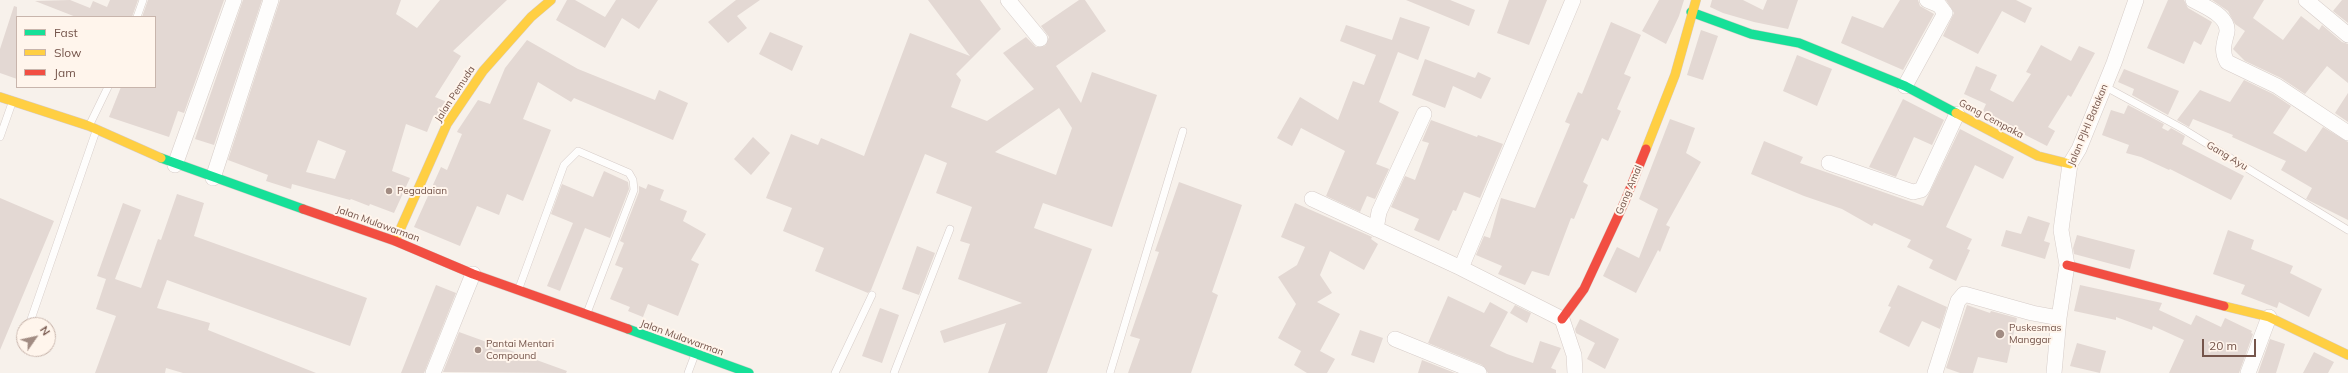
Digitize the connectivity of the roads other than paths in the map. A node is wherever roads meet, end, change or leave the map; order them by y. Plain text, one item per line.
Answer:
1 (143, 0) edge
2 (234, 0) edge
3 (271, 0) edge
4 (551, 0) edge
5 (1008, 0) edge
6 (1573, 0) edge
7 (1696, 0) edge
8 (1927, 0) edge
9 (2136, 0) edge
10 (2193, 0) edge
11 (2306, 0) edge
12 (1692, 12) junction
13 (137, 16) edge
14 (2348, 35) edge
15 (1040, 39) dead end
16 (1905, 86) junction
17 (2104, 86) junction
18 (108, 88) edge
19 (0, 97) edge
20 (13, 101) junction
21 (1424, 114) dead end
22 (1957, 114) junction
23 (92, 127) junction
24 (1183, 131) dead end
25 (2348, 133) edge
26 (0, 137) edge
27 (1829, 163) dead end
28 (2070, 164) junction
29 (175, 166) junction
30 (213, 178) junction
31 (1312, 198) dead end
32 (950, 229) dead end
33 (1376, 229) junction
34 (2348, 230) edge
35 (395, 241) junction
36 (2067, 265) junction
37 (1461, 268) junction
38 (473, 274) junction
39 (518, 290) junction
40 (872, 295) dead end
41 (586, 315) junction
42 (32, 317) edge
43 (2059, 318) junction
44 (2269, 318) junction
45 (1562, 319) junction
46 (1395, 339) dead end
47 (695, 354) junction
48 (2348, 355) edge
49 (433, 373) edge
50 (688, 373) edge
51 (749, 373) edge
52 (836, 373) edge
53 (894, 373) edge
54 (1110, 373) edge
55 (1478, 373) edge
56 (1575, 373) edge
57 (1935, 373) edge
58 (2054, 373) edge
59 (2248, 373) edge

1 - 13 lane
2 - 29 street
3 - 30 street
4 - 35 main road, Jalan Pemuda
5 - 15 street
6 - 37 street
7 - 12 main road, Gang Amal
8 - 16 street
9 - 17 street, Jalan PJHI Batakan
10 - 25 street
11 - 14 street
12 - 16 main road, Gang Cempaka
12 - 45 main road, Gang Amal
16 - 22 main road, Gang Cempaka
17 - 28 street, Jalan PJHI Batakan
17 - 34 lane, Gang Ayu
18 - 23 lane
19 - 20 main road, Jalan Mulawarman
20 - 23 main road, Jalan Mulawarman
20 - 26 lane
21 - 33 street
22 - 27 street
22 - 28 main road, Gang Cempaka
23 - 29 main road, Jalan Mulawarman
23 - 42 lane
24 - 54 lane
28 - 36 street, Jalan PJHI Batakan
29 - 30 main road, Jalan Mulawarman
30 - 35 main road, Jalan Mulawarman
31 - 33 street
32 - 53 lane
33 - 37 street
35 - 38 main road, Jalan Mulawarman
36 - 43 street, Jalan PJHI Batakan
36 - 44 main road
37 - 45 street
38 - 39 main road, Jalan Mulawarman
38 - 49 street
39 - 41 main road, Jalan Mulawarman
39 - 41 lane
40 - 52 lane
41 - 47 main road, Jalan Mulawarman
43 - 57 street
43 - 58 street, Jalan PJHI Batakan
44 - 48 main road
44 - 59 street
45 - 56 street
46 - 55 street
47 - 50 lane
47 - 51 main road, Jalan Mulawarman

